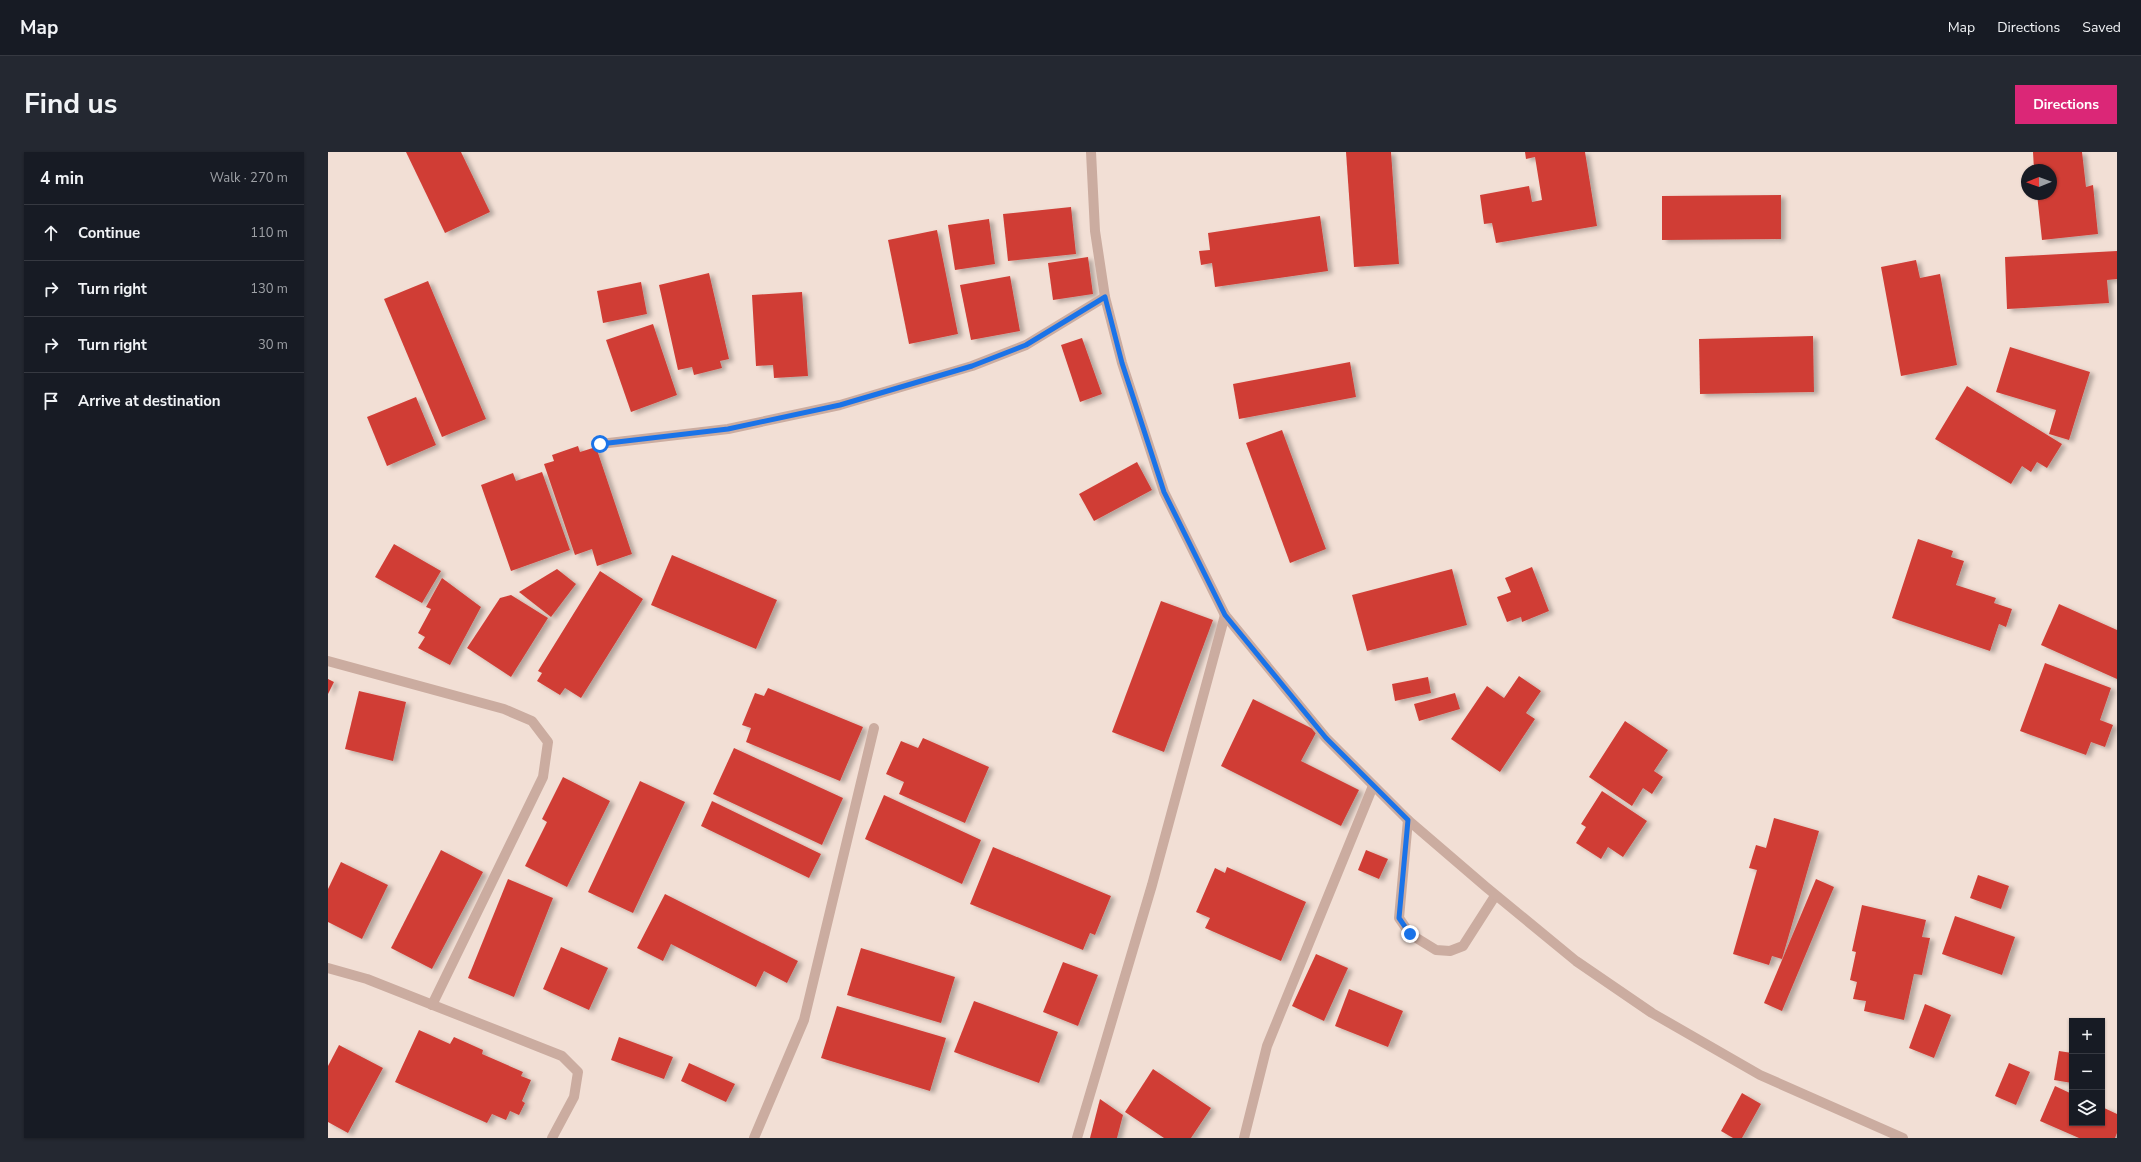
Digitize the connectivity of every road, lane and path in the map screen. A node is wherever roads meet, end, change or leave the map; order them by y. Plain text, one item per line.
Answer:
1 (1091, 152) edge
2 (1105, 297) junction
3 (600, 444) dead end
4 (1225, 615) junction
5 (328, 661) edge
6 (874, 728) dead end
7 (1373, 786) junction
8 (1408, 820) junction
9 (1496, 896) junction
10 (328, 968) edge
11 (432, 1005) junction
12 (552, 1138) edge
13 (754, 1138) edge
14 (1077, 1138) edge
15 (1244, 1138) edge
16 (1903, 1138) edge

1 - 2 street
2 - 3 street
2 - 4 street
4 - 7 street
4 - 14 street
5 - 11 street
6 - 13 street
7 - 8 street
7 - 15 street
8 - 9 street
8 - 9 street
9 - 16 street
10 - 11 street
11 - 12 street

